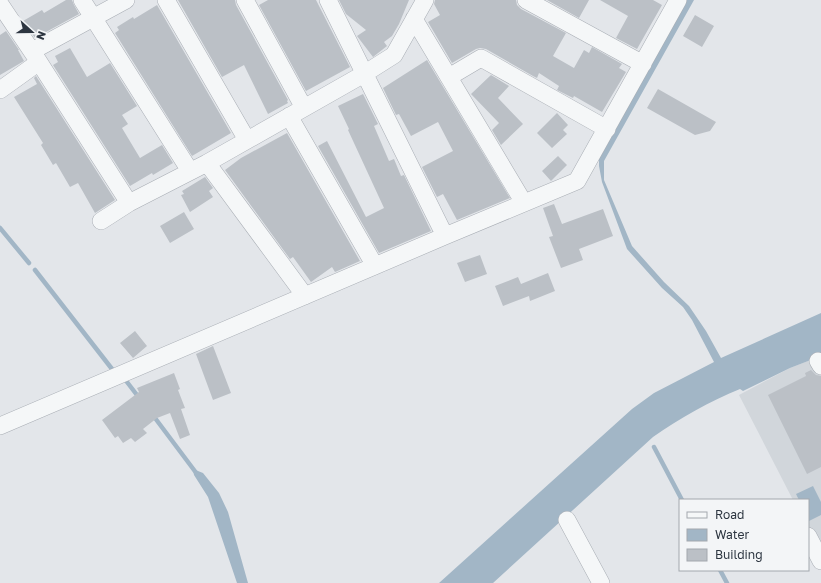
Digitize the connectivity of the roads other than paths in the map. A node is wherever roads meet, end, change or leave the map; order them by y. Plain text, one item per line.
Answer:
1 (82, 0) edge
2 (126, 0) edge
3 (166, 0) edge
4 (245, 0) edge
5 (328, 0) edge
6 (425, 0) edge
7 (526, 0) edge
8 (676, 1) edge
9 (0, 4) edge
10 (94, 18) junction
11 (414, 19) junction
12 (36, 57) junction
13 (643, 64) junction
14 (364, 74) junction
15 (449, 77) junction
16 (0, 90) edge
17 (304, 108) junction
18 (289, 116) junction
19 (607, 129) junction
20 (248, 140) junction
21 (207, 163) junction
22 (190, 171) junction
23 (129, 203) junction
24 (524, 203) junction
25 (101, 221) dead end
26 (445, 236) junction
27 (375, 266) junction
28 (305, 296) junction
29 (0, 426) edge
30 (567, 520) dead end
31 (809, 538) edge
32 (821, 561) edge
33 (601, 583) edge

1 - 10 street
2 - 10 street
3 - 20 street
4 - 17 street
5 - 14 street
6 - 11 street
7 - 13 street
8 - 13 street
9 - 12 street
10 - 12 street
10 - 22 street
11 - 14 street
11 - 15 street
12 - 16 street
12 - 23 street
13 - 19 street
14 - 17 street
14 - 26 street
15 - 19 street
15 - 24 street
17 - 18 street
18 - 20 street
18 - 27 street
19 - 24 street
20 - 21 street
21 - 22 street
21 - 28 street
22 - 23 street
23 - 25 street
24 - 26 street
26 - 27 street
27 - 28 street
28 - 29 street
30 - 33 street
31 - 32 street

